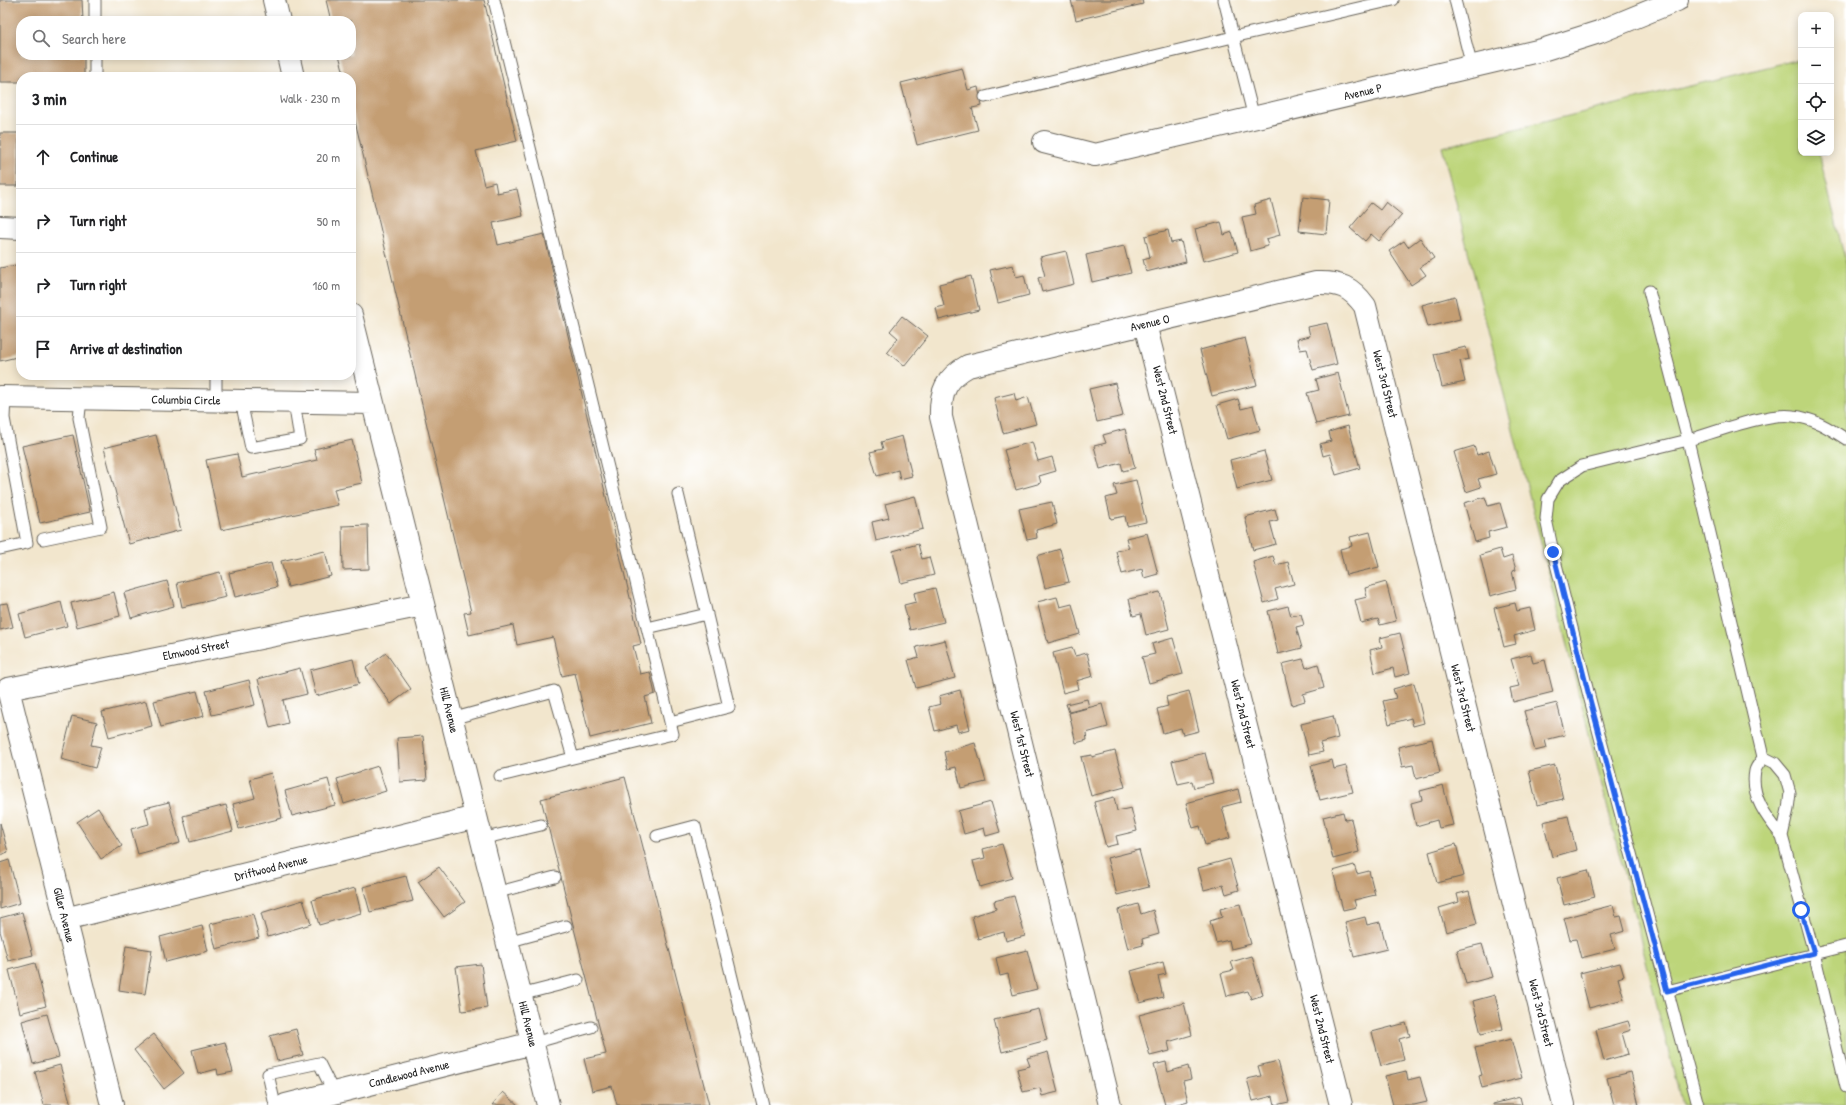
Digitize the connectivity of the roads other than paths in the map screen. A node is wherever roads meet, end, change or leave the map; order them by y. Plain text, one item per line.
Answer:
1 (95, 0) edge
2 (274, 0) edge
3 (494, 0) edge
4 (1224, 0) edge
5 (1393, 0) edge
6 (1455, 0) edge
7 (1677, 0) edge
8 (95, 16) edge
9 (278, 16) edge
10 (1233, 37) junction
11 (95, 60) edge
12 (289, 60) edge
13 (1472, 67) junction
14 (95, 72) edge
15 (292, 72) edge
16 (985, 97) dead end
17 (1254, 118) junction
18 (1044, 142) dead end
19 (0, 227) edge
20 (16, 228) edge
21 (1649, 291) dead end
22 (1357, 295) joint
23 (1145, 324) junction
24 (356, 336) edge
25 (216, 380) edge
26 (947, 384) joint
27 (3, 397) edge
28 (81, 398) junction
29 (216, 400) junction
30 (241, 401) junction
31 (294, 402) junction
32 (372, 403) junction
33 (1846, 439) edge
34 (1688, 440) junction
35 (678, 494) dead end
36 (43, 539) dead end
37 (0, 549) edge
38 (423, 605) junction
39 (707, 614) junction
40 (647, 628) junction
41 (451, 719) junction
42 (670, 722) junction
43 (17, 726) joint
44 (573, 758) junction
45 (1763, 758) junction
46 (500, 776) dead end
47 (476, 817) junction
48 (541, 825) dead end
49 (657, 836) dead end
50 (1782, 836) junction
51 (481, 839) junction
52 (555, 877) dead end
53 (495, 893) junction
54 (65, 919) junction
55 (566, 926) dead end
56 (507, 942) junction
57 (1846, 946) edge
58 (1814, 953) junction
59 (578, 980) dead end
60 (1667, 991) junction
61 (520, 995) junction
62 (591, 1027) dead end
63 (533, 1043) junction
64 (1846, 1087) edge
65 (334, 1093) junction
66 (112, 1105) edge
67 (275, 1105) edge
68 (286, 1105) edge
69 (548, 1105) edge
70 (763, 1105) edge
71 (1110, 1105) edge
72 (1342, 1105) edge
73 (1564, 1105) edge
74 (1698, 1105) edge

1 - 8 lane
2 - 9 street
3 - 40 lane
4 - 10 lane
5 - 10 lane
6 - 13 lane
7 - 13 street, Avenue P
10 - 16 lane
10 - 17 lane
11 - 14 lane
12 - 15 street
13 - 17 street, Avenue P
17 - 18 street, Avenue P
19 - 20 street
21 - 34 lane
22 - 23 street, Avenue O
22 - 73 street, West 3rd Street
23 - 26 street, Avenue O
23 - 72 street, West 2nd Street
24 - 32 street, Hill Avenue
25 - 29 lane
26 - 71 street, West 1st Street
27 - 28 street, Columbia Circle
27 - 37 lane
28 - 29 street, Columbia Circle
28 - 36 lane
29 - 30 street, Columbia Circle
30 - 31 street, Columbia Circle
30 - 31 lane
31 - 32 street, Columbia Circle
32 - 38 street, Hill Avenue
33 - 34 lane
34 - 45 lane
34 - 60 lane
35 - 39 lane
38 - 41 street, Hill Avenue
38 - 43 street, Elmwood Street
39 - 40 lane
39 - 42 lane
40 - 42 lane
41 - 44 lane
41 - 47 street, Hill Avenue
42 - 44 lane
43 - 54 street, Giller Avenue
44 - 46 lane
45 - 50 lane
45 - 50 lane
47 - 51 street, Hill Avenue
47 - 54 street, Driftwood Avenue
48 - 51 lane
49 - 70 lane
50 - 58 lane
51 - 53 street, Hill Avenue
52 - 53 lane
53 - 56 street, Hill Avenue
54 - 66 street, Giller Avenue
55 - 56 lane
56 - 61 street, Hill Avenue
57 - 58 lane
58 - 60 lane
58 - 64 lane
59 - 61 lane
60 - 74 lane
61 - 63 street, Hill Avenue
62 - 63 lane
63 - 65 street, Candlewood Avenue
63 - 69 street, Hill Avenue
65 - 67 lane
65 - 68 street, Candlewood Avenue

